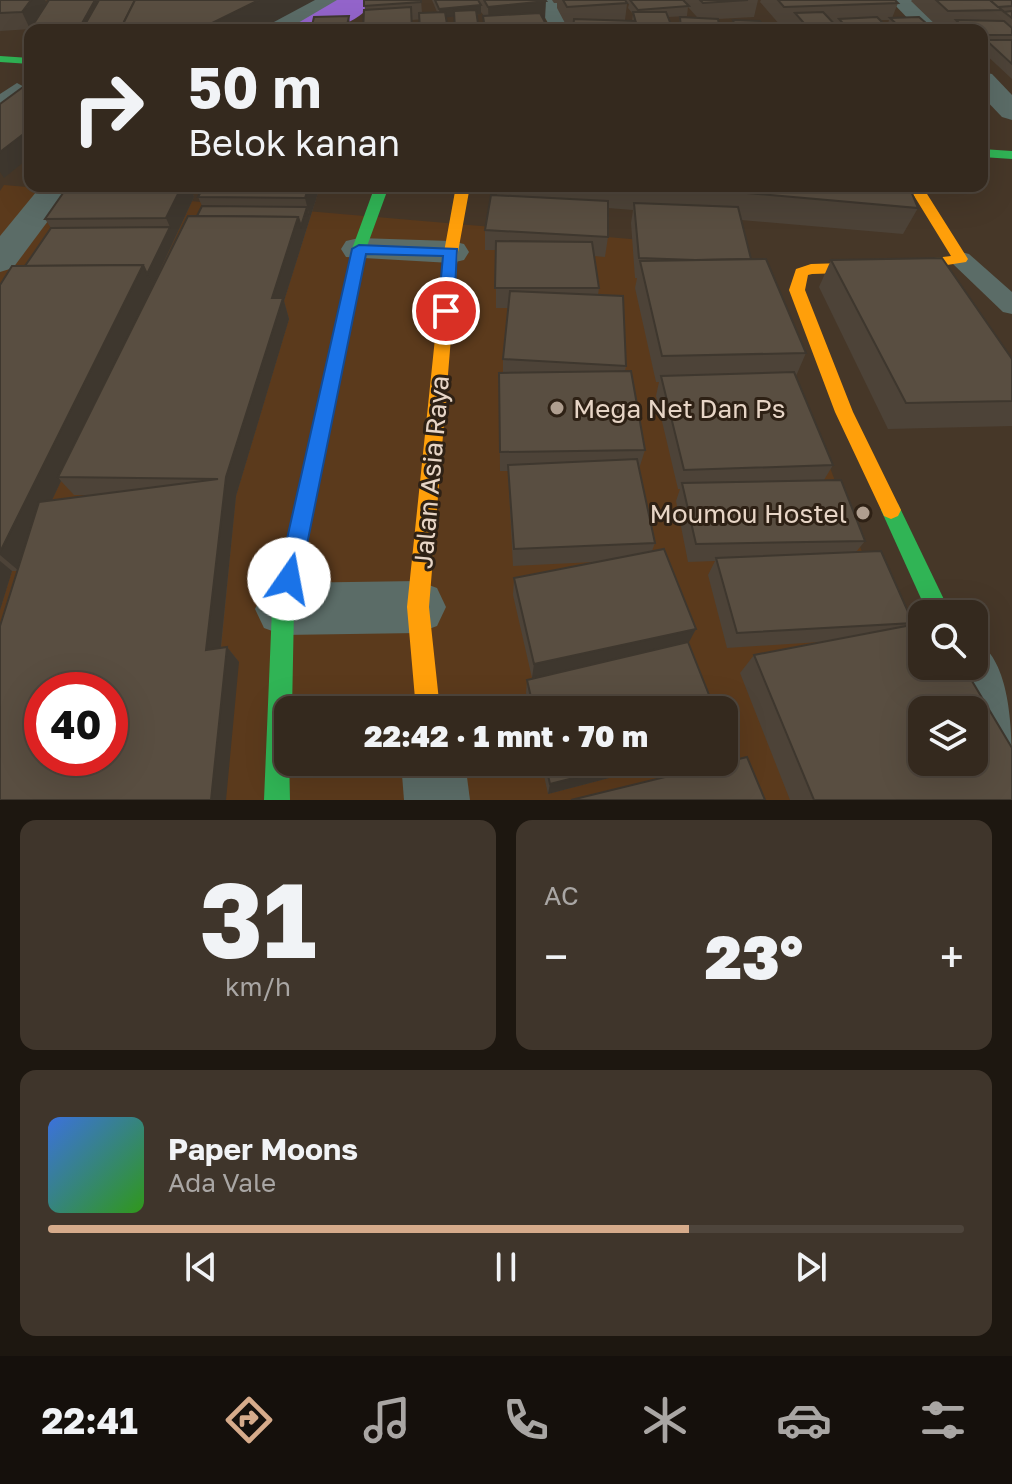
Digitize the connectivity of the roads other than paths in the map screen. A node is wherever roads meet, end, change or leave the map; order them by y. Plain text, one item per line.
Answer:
1 (326, 0) edge
2 (546, 0) edge
3 (901, 0) edge
4 (280, 24) edge
5 (560, 24) edge
6 (927, 24) edge
7 (16, 88) edge
8 (988, 90) edge
9 (0, 103) edge
10 (1007, 120) edge
11 (988, 153) edge
12 (1012, 155) edge
13 (53, 192) edge
14 (380, 192) edge
15 (462, 192) edge
16 (919, 192) edge
17 (359, 249) junction
18 (451, 252) junction
19 (961, 259) junction
20 (0, 260) edge
21 (1012, 306) edge
22 (933, 600) edge
23 (418, 607) junction
24 (283, 609) junction
25 (976, 680) edge
26 (427, 696) edge
27 (1012, 745) edge
28 (434, 776) edge
29 (277, 800) edge
30 (437, 800) edge

1 - 4 street
2 - 5 street
3 - 6 street
7 - 9 lane
8 - 10 street
11 - 12 street
13 - 20 street
14 - 17 street
15 - 18 street, Jalan Asia Raya
16 - 19 street
17 - 18 street
17 - 24 street
18 - 23 street, Jalan Asia Raya
19 - 21 lane
19 - 22 street
23 - 24 street
23 - 26 street, Jalan Asia Raya
24 - 29 street
25 - 27 street
28 - 30 street

